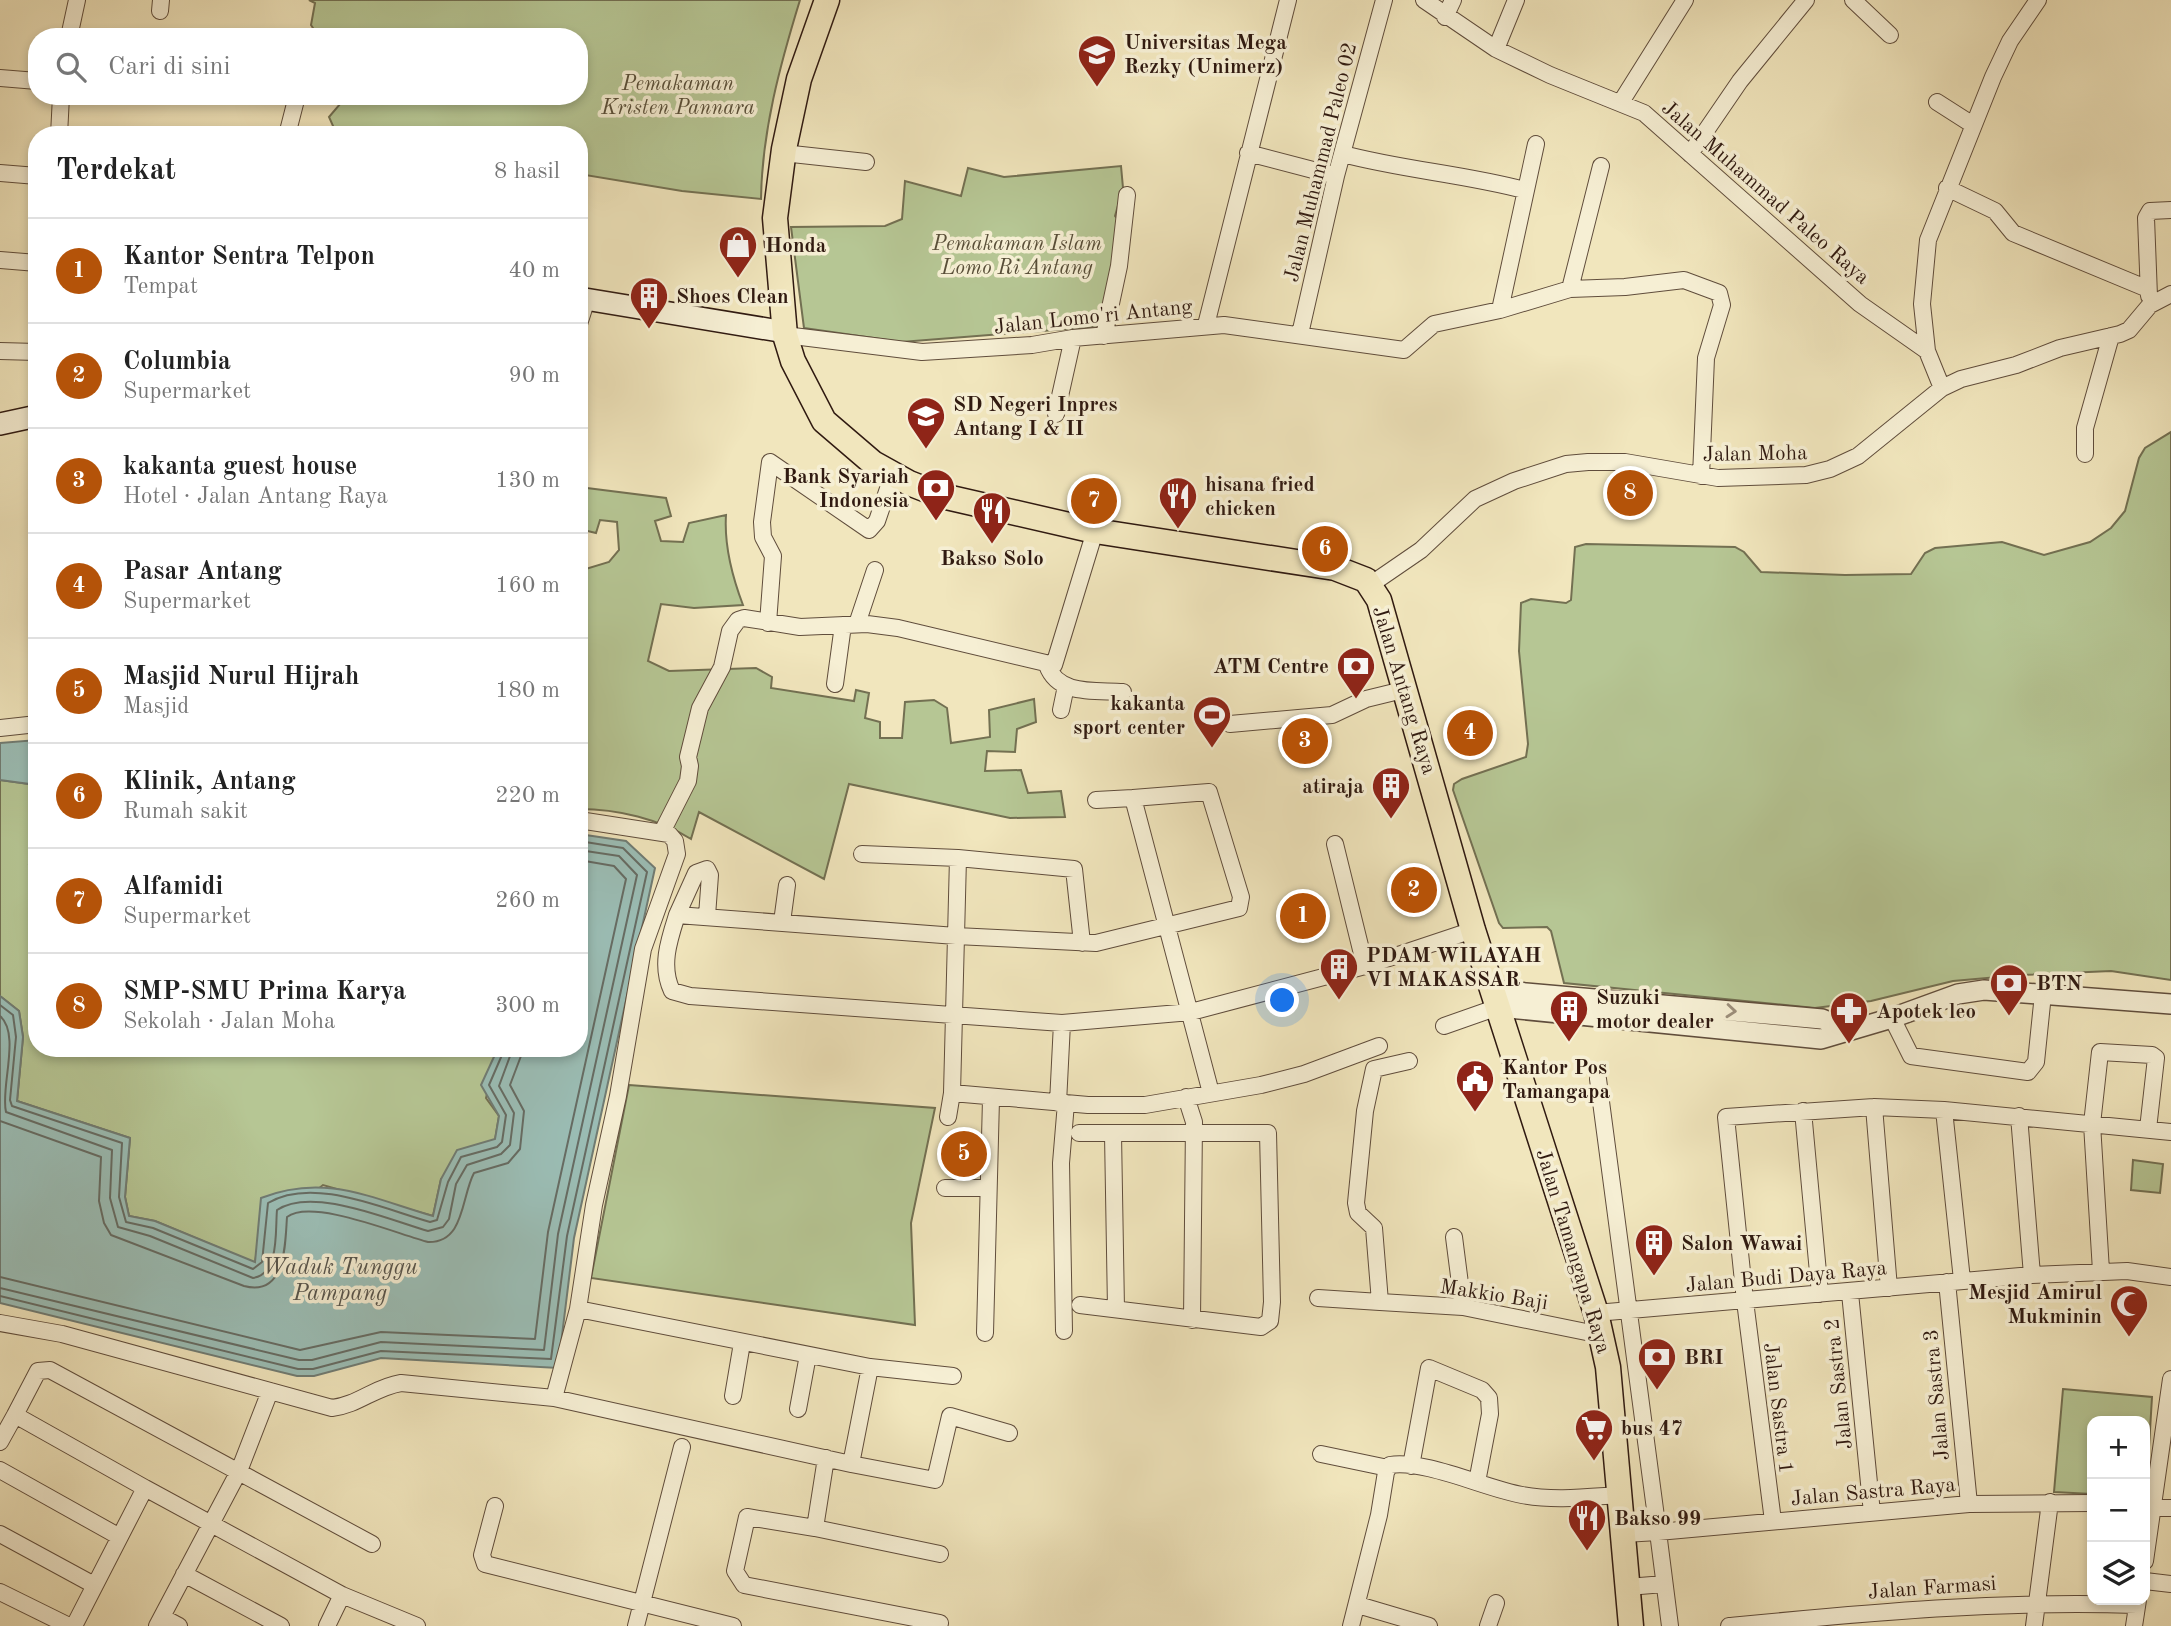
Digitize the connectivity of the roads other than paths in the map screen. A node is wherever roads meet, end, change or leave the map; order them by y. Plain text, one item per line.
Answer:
1 (77, 0) edge
2 (827, 0) edge
3 (1288, 0) edge
4 (1384, 0) edge
5 (1424, 0) edge
6 (1453, 0) edge
7 (1516, 0) edge
8 (1685, 0) edge
9 (1806, 0) edge
10 (1853, 0) edge
11 (2038, 0) edge
12 (1445, 17) junction
13 (71, 28) edge
14 (1890, 36) dead end
15 (1496, 49) junction
16 (0, 78) edge
17 (28, 80) edge
18 (1621, 102) junction
19 (1937, 103) dead end
20 (61, 105) edge
21 (295, 105) edge
22 (1973, 125) junction
23 (59, 126) edge
24 (289, 126) edge
25 (1536, 145) dead end
26 (783, 153) junction
27 (1248, 153) junction
28 (1343, 154) junction
29 (1690, 154) junction
30 (866, 162) dead end
31 (1601, 166) dead end
32 (0, 173) edge
33 (28, 175) edge
34 (1336, 176) junction
35 (1947, 188) junction
36 (1524, 190) junction
37 (1127, 194) dead end
38 (2171, 210) edge
39 (0, 260) edge
40 (28, 262) edge
41 (1570, 289) junction
42 (2171, 294) edge
43 (2149, 297) junction
44 (588, 299) edge
45 (1500, 310) junction
46 (1206, 325) junction
47 (785, 334) junction
48 (1300, 334) junction
49 (1104, 336) junction
50 (2111, 336) junction
51 (1073, 338) junction
52 (0, 351) edge
53 (1927, 351) junction
54 (28, 352) edge
55 (1942, 388) junction
56 (1056, 414) dead end
57 (28, 418) edge
58 (0, 424) edge
59 (2085, 454) dead end
60 (893, 474) junction
61 (1701, 476) junction
62 (1095, 531) junction
63 (875, 570) dead end
64 (1370, 585) junction
65 (768, 623) junction
66 (850, 624) junction
67 (1047, 665) junction
68 (835, 684) dead end
69 (1066, 686) junction
70 (1407, 690) junction
71 (1123, 692) dead end
72 (1061, 710) dead end
73 (1230, 724) dead end
74 (28, 725) edge
75 (0, 728) edge
76 (1133, 797) junction
77 (1096, 800) dead end
78 (588, 821) edge
79 (662, 832) junction
80 (1335, 844) dead end
81 (862, 854) dead end
82 (958, 858) junction
83 (787, 885) dead end
84 (677, 915) junction
85 (707, 916) junction
86 (782, 922) junction
87 (1167, 928) junction
88 (1473, 930) junction
89 (956, 936) junction
90 (1082, 943) junction
91 (1365, 966) junction
92 (2043, 994) junction
93 (1495, 998) junction
94 (2171, 1004) edge
95 (1191, 1012) junction
96 (952, 1017) junction
97 (1892, 1018) junction
98 (1062, 1023) junction
99 (1444, 1027) dead end
100 (1379, 1046) dead end
101 (1409, 1061) dead end
102 (1598, 1079) dead end
103 (1211, 1093) junction
104 (1874, 1107) junction
105 (990, 1108) junction
106 (1063, 1109) junction
107 (1944, 1110) junction
108 (1803, 1111) junction
109 (1191, 1115) junction
110 (2019, 1116) junction
111 (2092, 1124) junction
112 (2148, 1129) junction
113 (2171, 1132) edge
114 (1079, 1133) dead end
115 (1114, 1134) junction
116 (945, 1188) dead end
117 (987, 1188) junction
118 (1454, 1237) dead end
119 (2101, 1271) junction
120 (2032, 1275) junction
121 (2171, 1277) edge
122 (1954, 1281) junction
123 (1889, 1288) junction
124 (1850, 1293) junction
125 (1820, 1294) junction
126 (1318, 1298) dead end
127 (1745, 1301) junction
128 (1380, 1302) junction
129 (1080, 1305) dead end
130 (1463, 1307) junction
131 (1116, 1309) junction
132 (1629, 1309) junction
133 (579, 1310) junction
134 (1192, 1320) junction
135 (0, 1323) edge
136 (1599, 1324) junction
137 (1064, 1331) dead end
138 (985, 1333) dead end
139 (742, 1343) junction
140 (808, 1355) junction
141 (870, 1367) junction
142 (953, 1376) dead end
143 (2171, 1379) edge
144 (270, 1391) junction
145 (733, 1396) dead end
146 (554, 1398) junction
147 (798, 1409) dead end
148 (15, 1415) junction
149 (2168, 1429) edge
150 (1009, 1433) dead end
151 (0, 1442) edge
152 (682, 1447) dead end
153 (1321, 1454) dead end
154 (826, 1458) junction
155 (851, 1464) junction
156 (1411, 1466) junction
157 (1388, 1468) junction
158 (0, 1470) edge
159 (239, 1471) junction
160 (1477, 1482) junction
161 (145, 1488) junction
162 (1621, 1495) junction
163 (2050, 1502) junction
164 (2150, 1502) edge
165 (2087, 1503) edge
166 (1969, 1504) junction
167 (495, 1506) dead end
168 (2150, 1506) edge
169 (2171, 1508) edge
170 (1872, 1513) junction
171 (1773, 1521) junction
172 (210, 1524) junction
173 (814, 1528) junction
174 (1658, 1532) junction
175 (0, 1534) edge
176 (1624, 1534) junction
177 (118, 1536) junction
178 (372, 1544) dead end
179 (940, 1554) dead end
180 (184, 1574) junction
181 (2150, 1582) edge
182 (1664, 1584) junction
183 (2171, 1584) edge
184 (94, 1585) junction
185 (1628, 1587) junction
186 (0, 1591) edge
187 (342, 1595) junction
188 (2037, 1602) junction
189 (2087, 1602) edge
190 (642, 1603) junction
191 (1496, 1603) dead end
192 (1358, 1605) junction
193 (2138, 1605) edge
194 (160, 1621) edge
195 (395, 1622) edge
196 (940, 1623) dead end
197 (1787, 1623) edge
198 (72, 1626) edge
199 (178, 1626) edge
200 (281, 1626) edge
201 (327, 1626) edge
202 (417, 1626) edge
203 (636, 1626) edge
204 (733, 1626) edge
205 (1351, 1626) edge
206 (1429, 1626) edge
207 (1488, 1626) edge
208 (1632, 1626) edge
209 (1670, 1626) edge
210 (1729, 1626) edge
211 (2034, 1626) edge
212 (2134, 1626) edge

1 - 13 street
2 - 26 main road, Jalan Antang Raya
3 - 27 street
4 - 28 street, Jalan Muhammad Paleo 02
5 - 12 street, Jalan Muhammad Paleo Raya
6 - 12 street
7 - 15 street
8 - 18 street
9 - 29 street
10 - 14 street
11 - 22 street
12 - 15 street, Jalan Muhammad Paleo Raya
15 - 18 street, Jalan Muhammad Paleo Raya
16 - 17 street
18 - 29 street, Jalan Muhammad Paleo Raya
19 - 22 street
20 - 23 street
21 - 24 street
22 - 35 street
25 - 36 street
26 - 30 street
26 - 47 main road, Jalan Antang Raya
27 - 34 street
27 - 46 street
28 - 34 street, Jalan Muhammad Paleo 02
28 - 36 street
29 - 53 street, Jalan Muhammad Paleo Raya
31 - 41 street
32 - 33 street
34 - 48 street, Jalan Muhammad Paleo 02
35 - 43 street
35 - 53 street
36 - 45 street
37 - 49 street
38 - 43 street
39 - 40 street
41 - 45 street
41 - 61 street
42 - 43 street, Jalan Moha
43 - 50 street, Jalan Moha
44 - 47 main road
45 - 48 street, Jalan Lomo'ri Antang
46 - 48 street, Jalan Lomo'ri Antang
46 - 49 street, Jalan Lomo'ri Antang
47 - 51 street, Jalan Lomo'ri Antang
47 - 60 main road, Jalan Antang Raya
49 - 51 street, Jalan Lomo'ri Antang
50 - 55 street, Jalan Moha
50 - 59 street
51 - 56 street
52 - 54 street
53 - 55 street
55 - 61 street, Jalan Moha
57 - 58 main road
60 - 62 main road, Jalan Antang Raya
60 - 65 street
61 - 64 street, Jalan Moha
62 - 64 main road, Jalan Antang Raya
62 - 67 street
63 - 66 street
64 - 70 main road, Jalan Antang Raya
65 - 66 street
65 - 79 street
66 - 67 street
66 - 68 street
67 - 69 street
69 - 71 street
69 - 72 street
70 - 73 street
70 - 88 main road, Jalan Antang Raya
74 - 75 street
76 - 77 street
76 - 87 street
76 - 87 street
78 - 79 street
79 - 133 street
80 - 91 street
81 - 82 street
82 - 89 street
82 - 90 street
83 - 86 street
84 - 85 street
84 - 85 street
84 - 96 street
85 - 86 street
86 - 89 street
87 - 90 street
87 - 95 street
88 - 91 street
88 - 93 main road, Jalan Antang Raya
89 - 90 street
89 - 96 street
91 - 95 street
92 - 94 street
92 - 97 street
92 - 97 street
93 - 97 street
93 - 99 street
93 - 136 main road, Jalan Tamangapa Raya
95 - 98 street
95 - 103 street
96 - 98 street
96 - 105 street
98 - 106 street
100 - 103 street
101 - 128 street
102 - 132 street
103 - 109 street
104 - 107 street
104 - 108 street
104 - 123 street
105 - 106 street
105 - 117 street
106 - 109 street
106 - 137 street
107 - 110 street
107 - 122 street, Jalan Sastra 3
108 - 125 street
108 - 127 street, Jalan Sastra 1
109 - 115 street
109 - 134 street
109 - 134 street
110 - 111 street
110 - 120 street
111 - 112 street
111 - 112 street
111 - 119 street
112 - 113 street
114 - 115 street
115 - 131 street
116 - 117 street
117 - 138 street
118 - 130 street
119 - 120 street, Jalan Budi Daya Raya
119 - 121 street, Jalan Budi Daya Raya
120 - 122 street, Jalan Budi Daya Raya
122 - 123 street, Jalan Budi Daya Raya
122 - 166 street, Jalan Sastra 3
123 - 124 street, Jalan Budi Daya Raya
124 - 125 street, Jalan Budi Daya Raya
124 - 170 street, Jalan Sastra 2
125 - 127 street, Jalan Budi Daya Raya
126 - 128 street, Makkio Baji
127 - 132 street, Jalan Budi Daya Raya
127 - 171 street, Jalan Sastra 1
128 - 130 street, Makkio Baji
129 - 131 street
130 - 136 street, Makkio Baji
131 - 134 street
132 - 136 street, Jalan Budi Daya Raya
132 - 174 street
133 - 139 street
133 - 146 street
135 - 144 street
136 - 162 main road, Jalan Tamangapa Raya
139 - 140 street
139 - 145 street
140 - 141 street
140 - 147 street
141 - 142 street
141 - 155 street
143 - 149 street
144 - 146 street
144 - 159 street
146 - 154 street
148 - 151 street
148 - 159 street
148 - 161 street
149 - 164 street
150 - 155 street
152 - 190 street
153 - 157 street
154 - 155 street
154 - 173 street
156 - 157 street
156 - 160 street
156 - 160 street
157 - 192 street
158 - 177 street
159 - 172 street
159 - 178 street
160 - 162 street
161 - 172 street
161 - 177 street
162 - 176 main road, Jalan Tamangapa Raya
163 - 165 street, Jalan Sastra Raya
163 - 166 street, Jalan Sastra Raya
163 - 188 street
166 - 170 street, Jalan Sastra Raya
167 - 190 street
168 - 169 street
170 - 171 street, Jalan Sastra Raya
171 - 174 street, Jalan Sastra Raya
172 - 180 street
172 - 187 street
173 - 179 street
173 - 196 street
174 - 176 street, Jalan Sastra Raya
174 - 182 street
175 - 184 street
176 - 185 main road, Jalan Tamangapa Raya
177 - 184 street
180 - 194 street
180 - 200 street
181 - 183 street
182 - 185 street
182 - 209 street
184 - 198 street
185 - 208 main road, Jalan Tamangapa Raya
186 - 198 street
187 - 195 street
187 - 201 street
188 - 189 street, Jalan Farmasi
188 - 197 street, Jalan Farmasi
188 - 211 street
190 - 203 street
190 - 204 street
191 - 207 street
192 - 205 street
192 - 206 street
193 - 212 street
194 - 199 street
195 - 202 street
197 - 210 street, Jalan Farmasi

